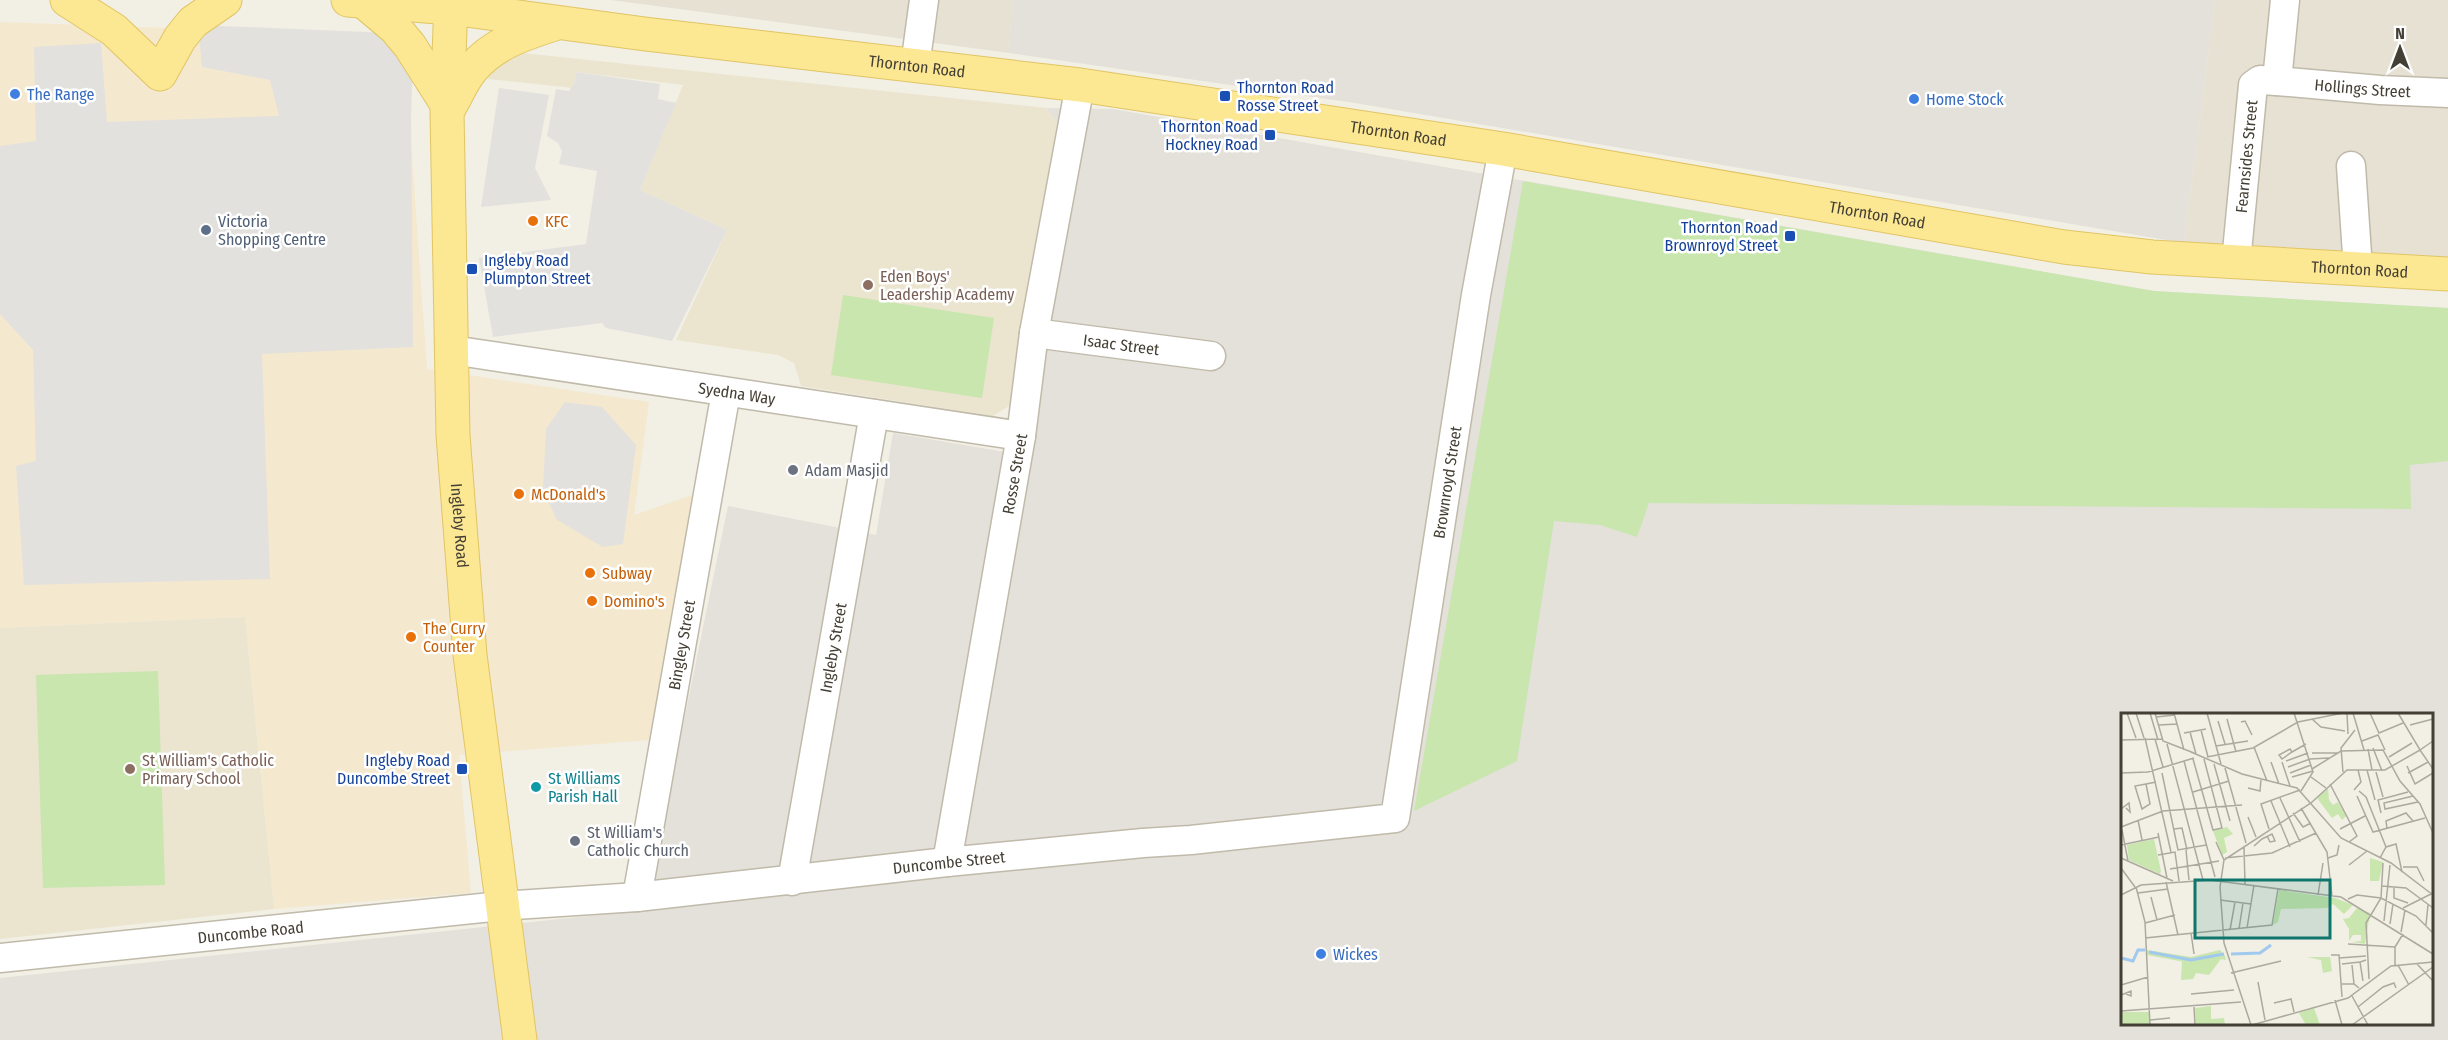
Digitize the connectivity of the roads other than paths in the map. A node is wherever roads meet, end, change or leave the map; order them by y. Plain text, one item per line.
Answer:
1 (67, 0) edge
2 (225, 0) edge
3 (924, 0) edge
4 (2285, 0) edge
5 (355, 1) edge
6 (451, 4) edge
7 (558, 22) junction
8 (915, 66) junction
9 (2277, 81) junction
10 (1080, 84) junction
11 (2448, 93) edge
12 (447, 108) junction
13 (1503, 149) junction
14 (2351, 166) dead end
15 (2236, 262) junction
16 (2358, 269) junction
17 (2448, 274) edge
18 (1034, 333) junction
19 (452, 350) junction
20 (1211, 356) dead end
21 (726, 392) junction
22 (874, 414) junction
23 (1021, 436) junction
24 (1395, 818) joint
25 (947, 862) junction
26 (792, 881) junction
27 (637, 897) junction
28 (501, 906) junction
29 (0, 958) edge
30 (520, 1040) edge

1 - 2 main road
3 - 8 street
4 - 9 street
5 - 6 main road, Thornton Road
5 - 12 main road
6 - 7 main road, Thornton Road
6 - 12 main road, Ingleby Road
7 - 8 main road, Thornton Road
7 - 12 main road
8 - 10 main road, Thornton Road
9 - 11 street, Hollings Street
9 - 15 street, Fearnsides Street
10 - 13 main road, Thornton Road
10 - 18 street, Rosse Street
12 - 19 main road, Ingleby Road
13 - 15 main road, Thornton Road
13 - 24 street, Brownroyd Street
14 - 16 street
15 - 16 main road, Thornton Road
16 - 17 main road, Thornton Road
18 - 20 street, Isaac Street
18 - 23 street, Rosse Street
19 - 21 street, Syedna Way
19 - 28 main road, Ingleby Road
21 - 22 street, Syedna Way
21 - 27 street, Bingley Street
22 - 23 street, Syedna Way
22 - 26 street, Ingleby Street
23 - 25 street, Rosse Street
24 - 25 street, Duncombe Street
25 - 26 street, Duncombe Street
26 - 27 street, Duncombe Street
27 - 28 street, Duncombe Street
28 - 29 street, Duncombe Road
28 - 30 main road, Ingleby Road

